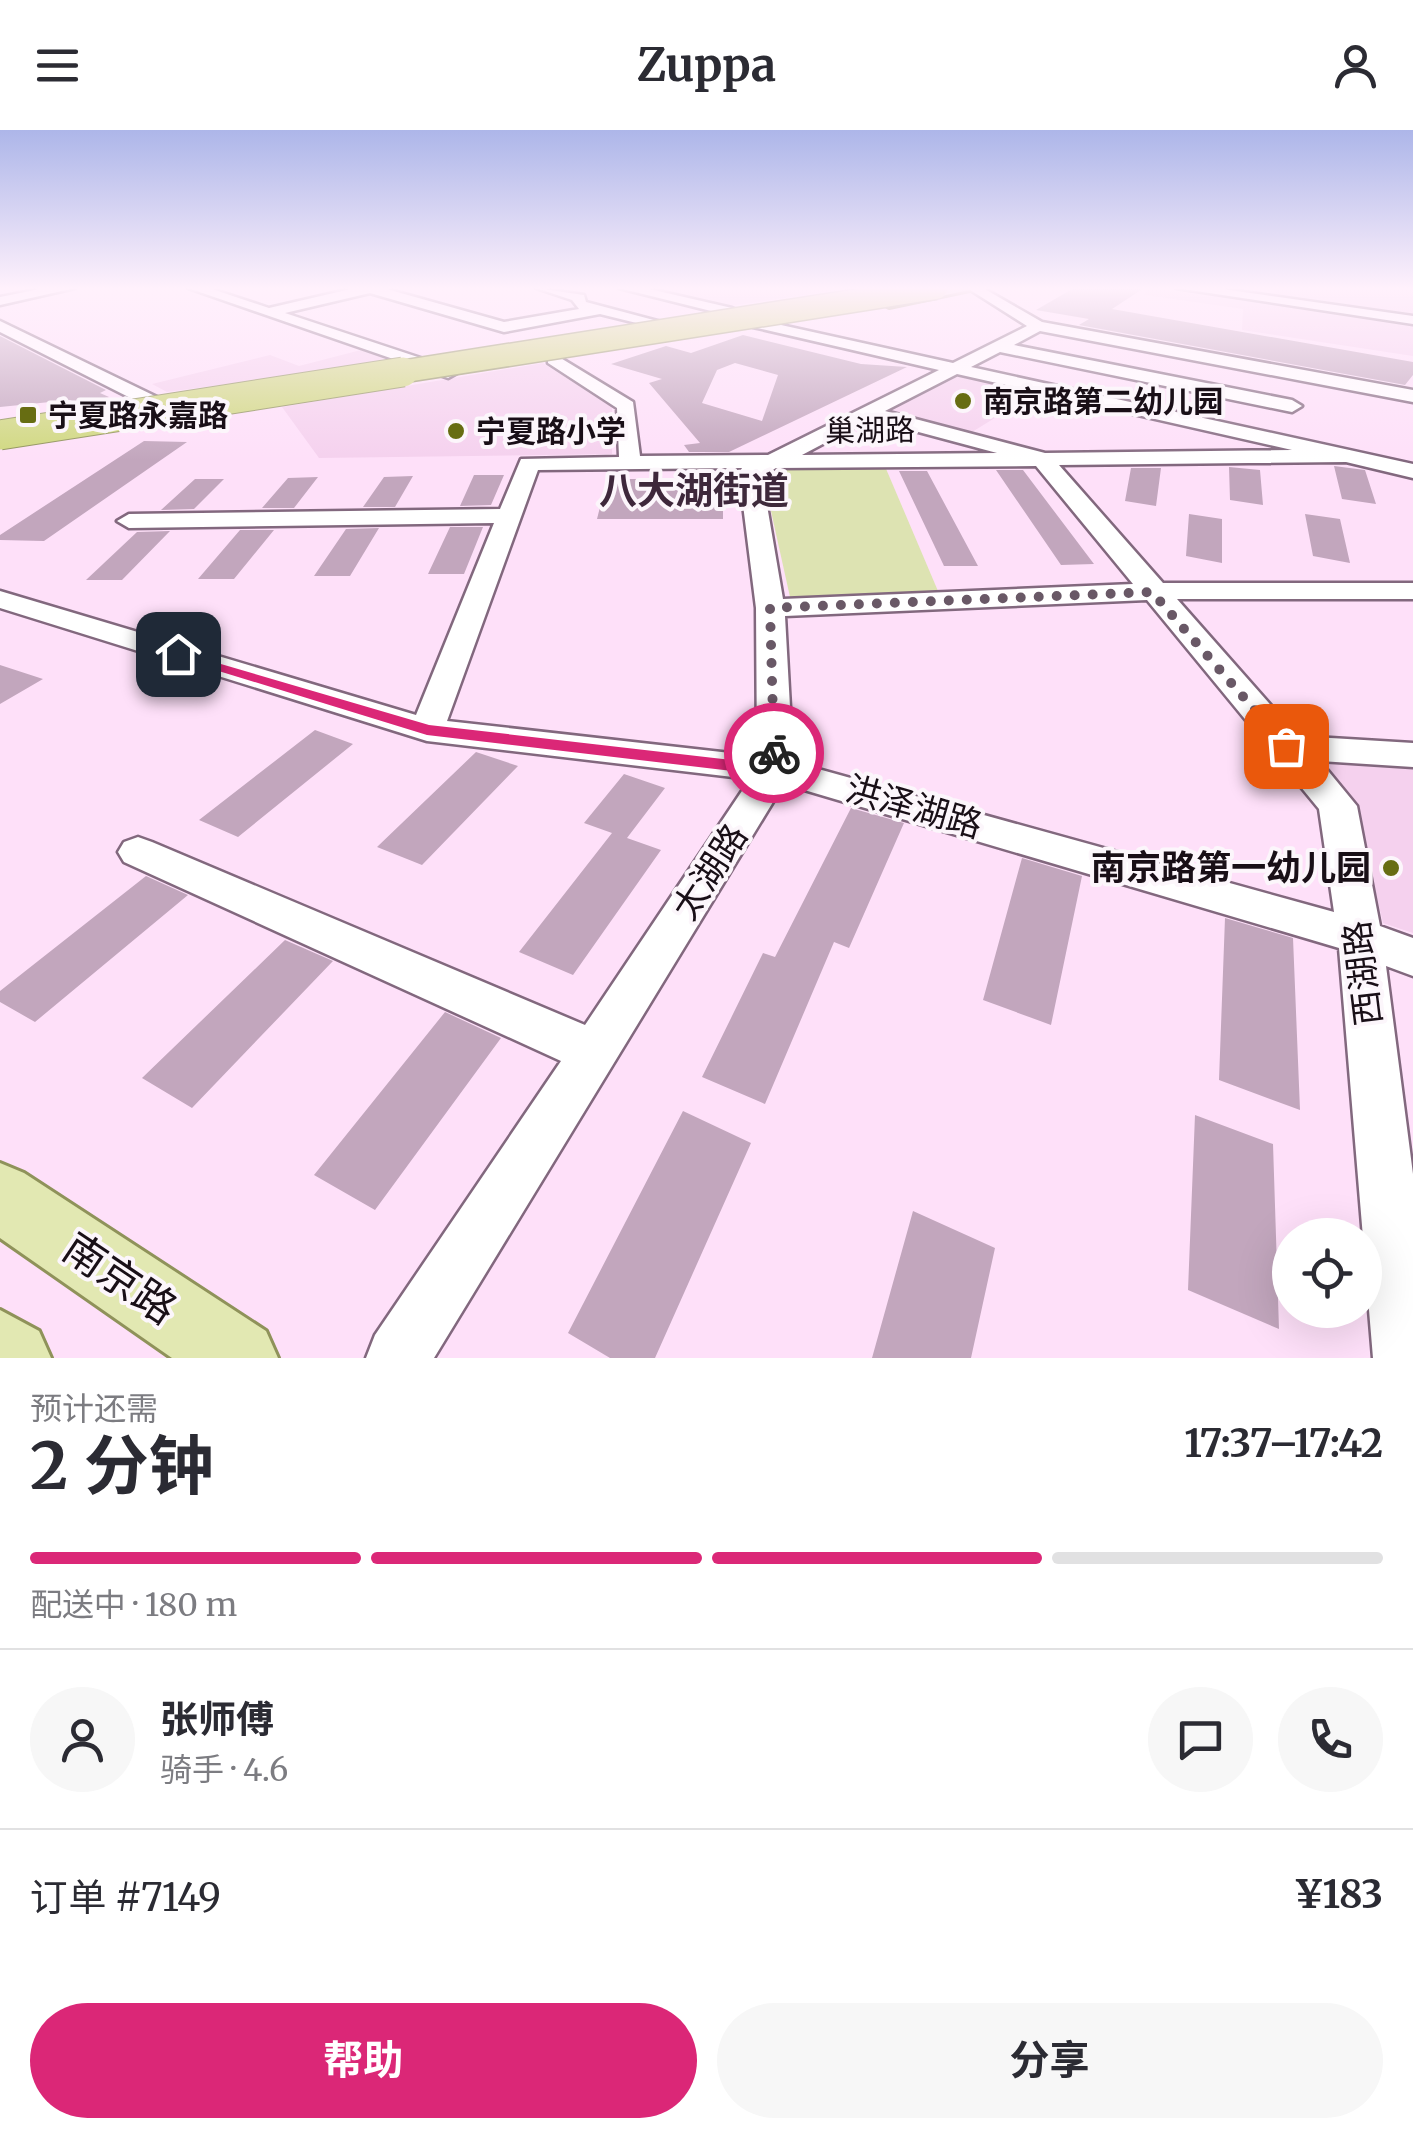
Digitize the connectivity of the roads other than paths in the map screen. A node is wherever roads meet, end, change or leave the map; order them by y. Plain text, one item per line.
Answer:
1 (39, 345) edge
2 (364, 345) edge
3 (521, 345) edge
4 (526, 345) edge
5 (571, 345) edge
6 (634, 345) edge
7 (854, 345) edge
8 (1139, 345) edge
9 (996, 346) joint
10 (554, 359) junction
11 (415, 362) junction
12 (951, 367) junction
13 (454, 374) junction
14 (1316, 379) junction
15 (1413, 396) edge
16 (150, 400) junction
17 (1292, 406) junction
18 (866, 412) junction
19 (183, 417) junction
20 (0, 425) edge
21 (0, 435) edge
22 (1266, 437) junction
23 (0, 446) edge
24 (1351, 456) junction
25 (1040, 458) junction
26 (774, 460) junction
27 (630, 462) junction
28 (1413, 471) edge
29 (510, 516) junction
30 (129, 522) dead end
31 (1413, 591) edge
32 (1152, 592) junction
33 (0, 599) edge
34 (770, 608) junction
35 (427, 730) junction
36 (1286, 746) junction
37 (1413, 755) edge
38 (775, 770) junction
39 (138, 852) dead end
40 (1360, 937) junction
41 (1413, 956) edge
42 (594, 1052) junction
43 (0, 1198) edge
44 (0, 1349) edge
45 (12, 1358) edge
46 (240, 1358) edge
47 (398, 1358) edge
48 (1405, 1358) edge

1 - 16 street
2 - 11 street
3 - 11 main road
4 - 20 highway, bridge
5 - 21 highway, bridge
6 - 10 main road
7 - 12 street
8 - 14 street
9 - 12 street
9 - 17 street
10 - 13 main road
10 - 27 street
11 - 13 street
11 - 16 main road
12 - 18 street
12 - 22 street
13 - 19 main road
14 - 15 street
14 - 17 street
16 - 19 street
16 - 20 main road
17 - 22 street
18 - 25 street
18 - 26 street
19 - 23 main road
22 - 24 street
24 - 25 street, 巢湖路
24 - 28 street
25 - 26 street, 巢湖路
25 - 32 street, 西湖路
26 - 27 street, 巢湖路
26 - 34 street
27 - 29 street, 巢湖路
29 - 30 street
29 - 35 street
31 - 32 street
32 - 34 street
32 - 36 street, 西湖路
33 - 35 street, 洪泽湖路
34 - 38 street
35 - 38 street, 洪泽湖路
36 - 37 street
36 - 40 street, 西湖路
38 - 40 street, 洪泽湖路
38 - 42 street, 太湖路
39 - 42 street
40 - 41 street, 洪泽湖路
40 - 48 street, 西湖路
42 - 47 street, 太湖路
43 - 46 main road, 南京路
44 - 45 main road

